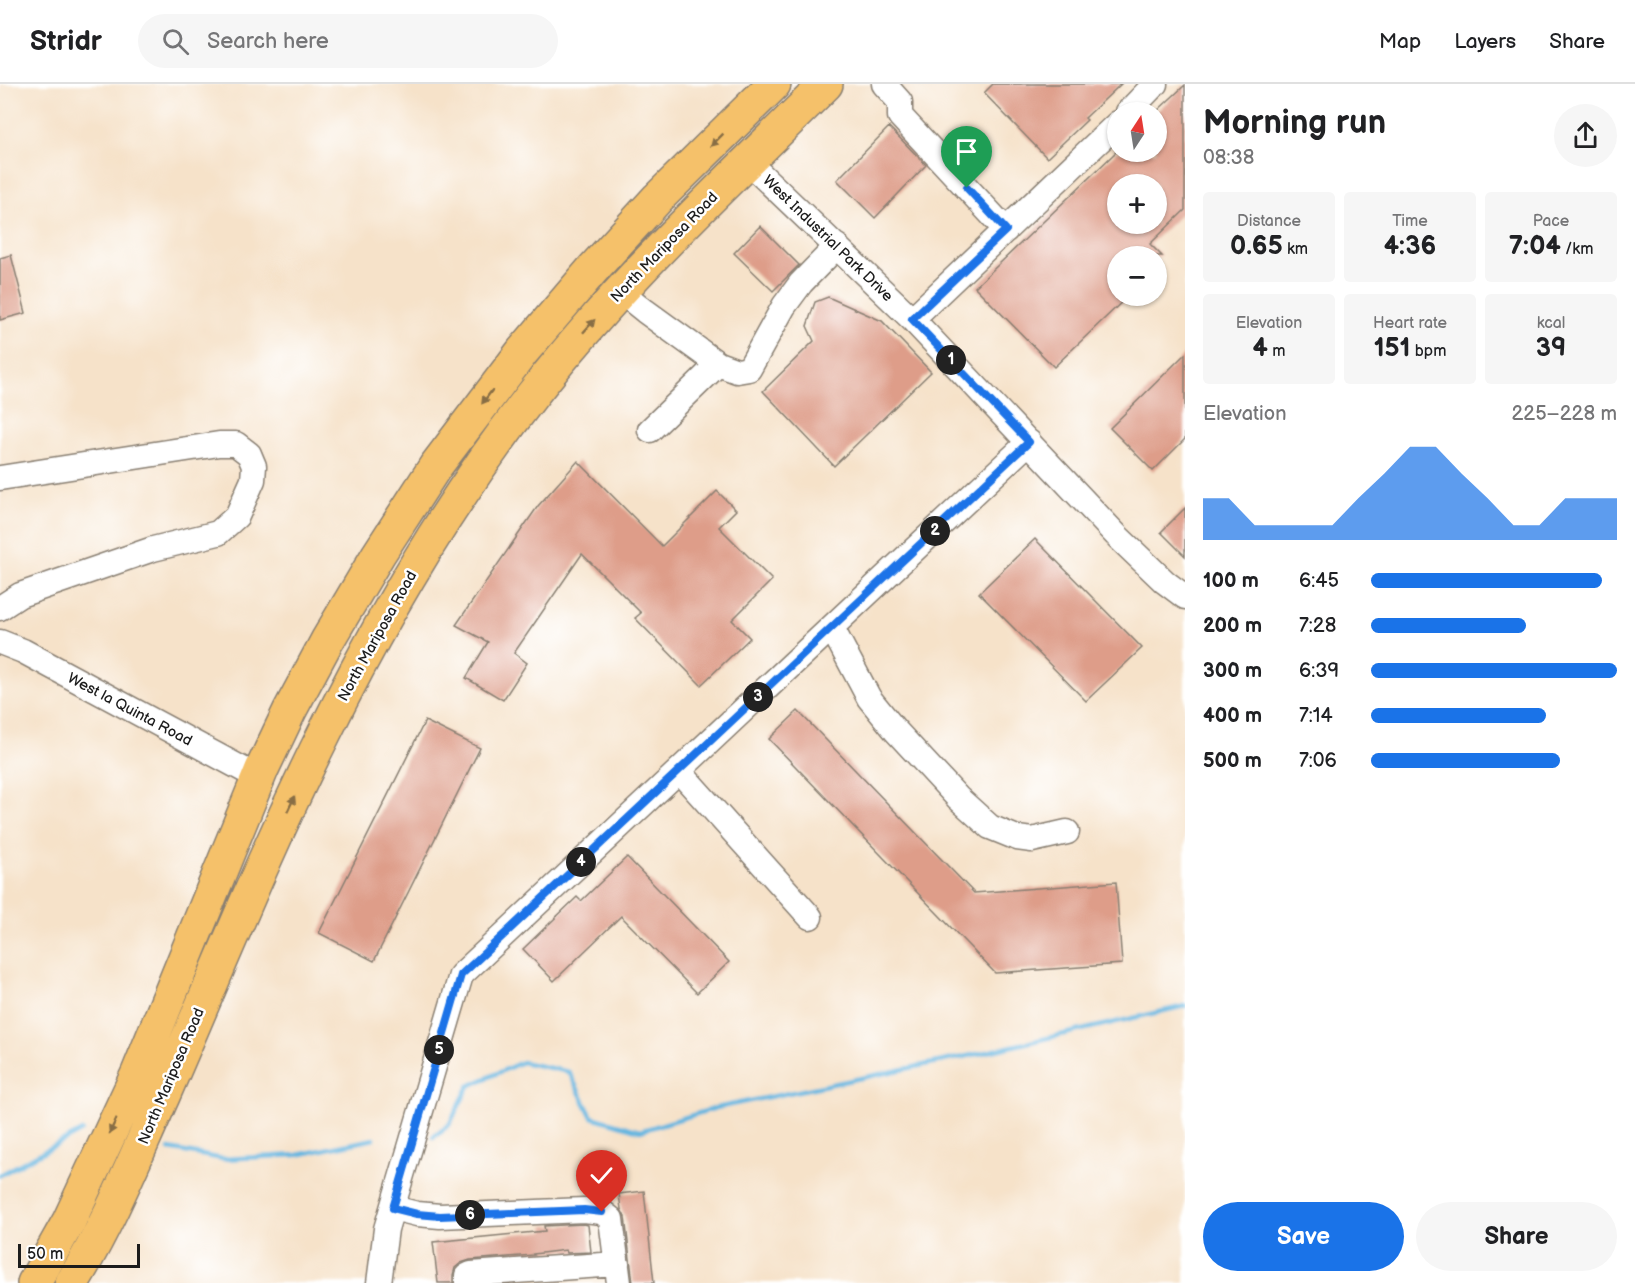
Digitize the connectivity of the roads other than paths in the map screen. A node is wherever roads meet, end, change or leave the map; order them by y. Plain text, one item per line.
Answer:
1 (774, 84) edge
2 (794, 84) edge
3 (826, 84) edge
4 (884, 84) edge
5 (1155, 84) edge
6 (1138, 102) edge
7 (1107, 134) edge
8 (748, 162) junction
9 (1006, 230) junction
10 (837, 246) junction
11 (620, 291) junction
12 (912, 319) junction
13 (523, 351) junction
14 (718, 364) junction
15 (552, 371) junction
16 (650, 430) dead end
17 (1029, 442) junction
18 (0, 478) edge
19 (1185, 597) edge
20 (0, 608) edge
21 (832, 628) junction
22 (0, 642) edge
23 (679, 771) junction
24 (259, 778) junction
25 (1067, 832) dead end
26 (810, 917) dead end
27 (157, 1071) junction
28 (393, 1208) junction
29 (618, 1273) edge
30 (586, 1274) edge
31 (548, 1276) edge
32 (510, 1277) edge
33 (34, 1283) edge
34 (72, 1283) edge
35 (379, 1283) edge
36 (467, 1283) edge

1 -> 13 highway, North Mariposa Road
2 - 8 highway
3 - 8 highway, North Mariposa Road
4 - 9 street
5 - 6 street
7 - 9 street
8 - 10 street, West Industrial Park Drive
8 - 11 highway, North Mariposa Road
8 - 13 highway
9 - 12 street
10 - 12 street, West Industrial Park Drive
10 - 14 street
11 - 14 street
15 -> 11 highway, North Mariposa Road
12 - 17 street, West Industrial Park Drive
13 -> 24 highway, North Mariposa Road
14 - 16 street
15 - 24 highway
27 -> 15 highway, North Mariposa Road
17 - 19 street, West Industrial Park Drive
17 - 21 street
18 - 20 street
21 - 23 street
21 - 25 street
22 - 24 street, West la Quinta Road
23 - 26 street
23 - 28 street
24 - 27 highway, North Mariposa Road
27 -> 33 highway, North Mariposa Road
27 - 34 highway, North Mariposa Road
28 - 29 street
28 - 35 street
29 - 30 street
30 - 31 street
31 - 32 street
32 - 36 street

